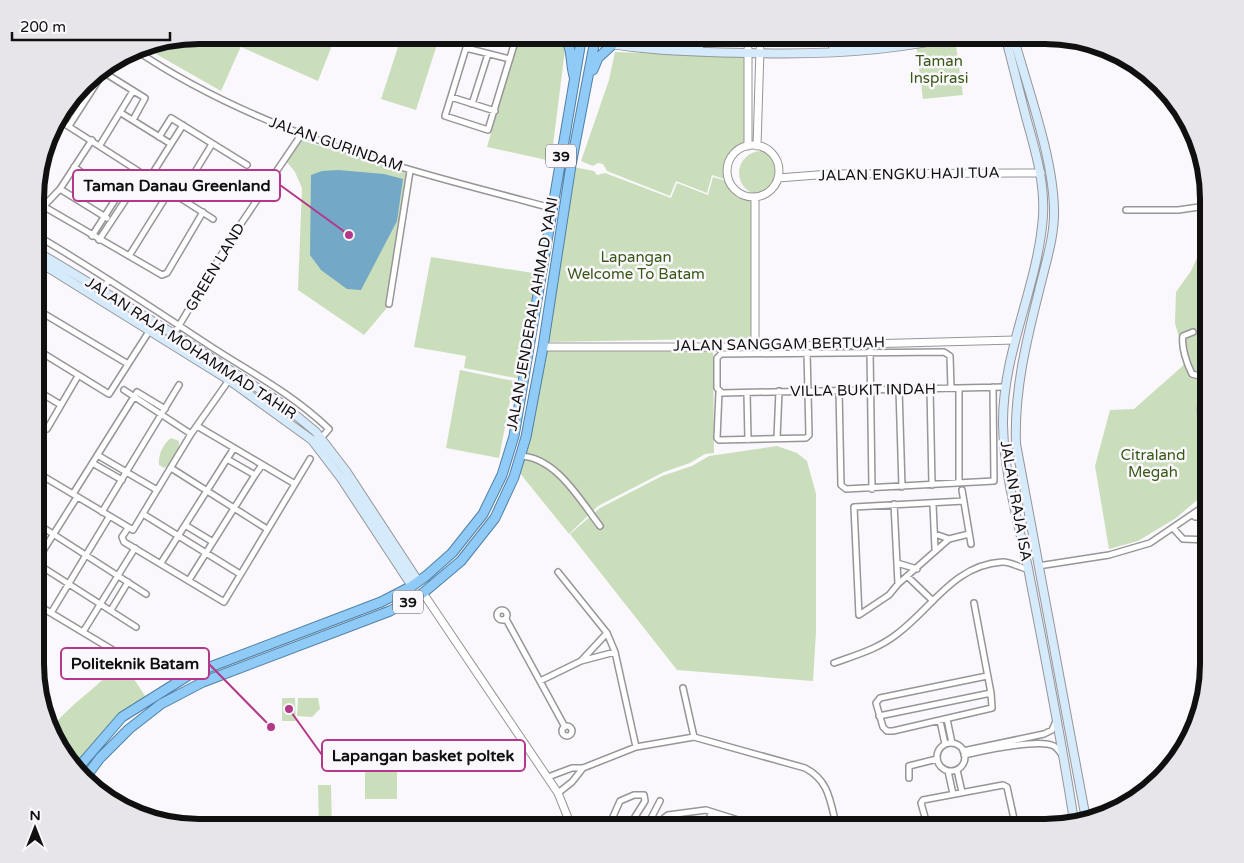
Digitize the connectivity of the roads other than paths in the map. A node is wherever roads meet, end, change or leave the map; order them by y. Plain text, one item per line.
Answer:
1 (467, 44) edge
2 (515, 44) edge
3 (569, 44) edge
4 (580, 44) edge
5 (595, 44) edge
6 (647, 44) edge
7 (864, 44) edge
8 (898, 44) edge
9 (1006, 44) edge
10 (1015, 44) edge
11 (612, 45) joint
12 (466, 48) junction
13 (748, 51) junction
14 (761, 51) junction
15 (143, 54) edge
16 (488, 54) junction
17 (510, 60) junction
18 (106, 74) edge
19 (588, 78) junction
20 (574, 79) junction
21 (91, 88) edge
22 (133, 91) junction
23 (451, 97) junction
24 (472, 104) junction
25 (495, 111) junction
26 (121, 113) junction
27 (133, 120) junction
28 (64, 123) edge
29 (183, 125) junction
30 (69, 126) junction
31 (302, 135) junction
32 (159, 137) junction
33 (92, 140) junction
34 (171, 144) junction
35 (212, 144) junction
36 (100, 145) junction
37 (748, 146) junction
38 (757, 146) junction
39 (247, 165) dead end
40 (74, 167) junction
41 (134, 170) junction
42 (410, 170) junction
43 (1041, 173) junction
44 (142, 175) junction
45 (778, 178) junction
46 (149, 179) junction
47 (60, 189) junction
48 (169, 192) junction
49 (117, 197) junction
50 (755, 197) junction
51 (179, 198) junction
52 (44, 206) joint
53 (1200, 207) edge
54 (552, 208) junction
55 (1126, 210) dead end
56 (203, 212) junction
57 (104, 217) junction
58 (213, 219) dead end
59 (111, 221) junction
60 (92, 236) junction
61 (44, 240) edge
62 (99, 240) junction
63 (44, 256) edge
64 (129, 256) junction
65 (44, 265) edge
66 (542, 272) junction
67 (553, 274) junction
68 (109, 280) junction
69 (1029, 283) junction
70 (1040, 286) junction
71 (102, 289) junction
72 (389, 304) dead end
73 (44, 314) edge
74 (180, 324) junction
75 (150, 330) junction
76 (1193, 332) dead end
77 (174, 334) junction
78 (1015, 340) junction
79 (543, 347) junction
80 (755, 347) junction
81 (870, 351) junction
82 (807, 352) junction
83 (44, 354) edge
84 (128, 364) junction
85 (1200, 375) edge
86 (78, 376) junction
87 (231, 376) junction
88 (265, 378) junction
89 (179, 385) dead end
90 (993, 387) junction
91 (257, 388) junction
92 (930, 388) junction
93 (951, 388) junction
94 (959, 388) junction
95 (1004, 388) junction
96 (899, 389) junction
97 (124, 390) dead end
98 (839, 390) junction
99 (870, 390) junction
100 (779, 391) junction
101 (808, 391) junction
102 (720, 393) junction
103 (747, 393) junction
104 (44, 395) edge
105 (133, 397) junction
106 (61, 405) junction
107 (164, 409) junction
108 (160, 416) junction
109 (197, 426) junction
110 (44, 428) edge
111 (191, 434) junction
112 (321, 438) junction
113 (777, 438) junction
114 (748, 440) junction
115 (234, 448) junction
116 (99, 456) junction
117 (520, 456) junction
118 (1018, 456) junction
119 (1006, 457) junction
120 (227, 459) junction
121 (310, 459) dead end
122 (94, 464) junction
123 (262, 465) junction
124 (171, 468) junction
125 (127, 472) junction
126 (255, 475) junction
127 (44, 477) edge
128 (122, 480) junction
129 (959, 483) junction
130 (294, 484) junction
131 (932, 486) junction
132 (902, 487) junction
133 (872, 489) junction
134 (157, 490) junction
135 (205, 490) junction
136 (962, 490) dead end
137 (75, 496) junction
138 (964, 501) junction
139 (894, 504) junction
140 (933, 504) junction
141 (233, 508) junction
142 (1200, 510) edge
143 (102, 512) junction
144 (143, 514) junction
145 (1193, 514) junction
146 (109, 517) junction
147 (1200, 517) edge
148 (185, 525) junction
149 (600, 526) dead end
150 (44, 528) edge
151 (128, 528) junction
152 (1173, 528) junction
153 (267, 529) junction
154 (935, 534) junction
155 (969, 534) junction
156 (54, 535) junction
157 (178, 535) junction
158 (949, 539) junction
159 (1200, 540) edge
160 (213, 542) junction
161 (971, 544) dead end
162 (135, 548) junction
163 (935, 549) junction
164 (44, 550) edge
165 (206, 554) junction
166 (86, 555) junction
167 (897, 562) junction
168 (161, 563) junction
169 (1038, 566) junction
170 (44, 567) edge
171 (917, 569) junction
172 (1028, 569) junction
173 (558, 572) dead end
174 (240, 574) junction
175 (119, 576) junction
176 (907, 576) junction
177 (189, 580) junction
178 (128, 582) junction
179 (69, 584) junction
180 (415, 584) junction
181 (898, 584) junction
182 (423, 593) junction
183 (146, 594) dead end
184 (934, 601) junction
185 (101, 604) junction
186 (974, 604) dead end
187 (44, 609) edge
188 (111, 610) junction
189 (51, 613) junction
190 (506, 619) dead end
191 (136, 627) dead end
192 (83, 632) junction
193 (606, 633) junction
194 (615, 652) junction
195 (121, 655) dead end
196 (581, 661) junction
197 (834, 663) dead end
198 (987, 676) junction
199 (1059, 676) junction
200 (1049, 677) junction
201 (540, 681) junction
202 (683, 688) dead end
203 (156, 694) junction
204 (991, 694) junction
205 (161, 704) junction
206 (879, 716) junction
207 (1057, 718) junction
208 (947, 719) junction
209 (940, 721) junction
210 (565, 727) dead end
211 (694, 737) junction
212 (952, 743) junction
213 (945, 744) junction
214 (636, 747) junction
215 (964, 753) junction
216 (1064, 757) junction
217 (937, 759) junction
218 (81, 765) edge
219 (583, 768) junction
220 (957, 770) junction
221 (948, 771) junction
222 (89, 773) edge
223 (548, 777) junction
224 (909, 778) dead end
225 (962, 792) junction
226 (558, 793) junction
227 (953, 794) junction
228 (660, 801) dead end
229 (712, 812) junction
230 (1085, 814) edge
231 (1073, 816) edge
232 (568, 819) edge
233 (612, 819) edge
234 (634, 819) edge
235 (651, 819) edge
236 (663, 819) edge
237 (708, 819) edge
238 (734, 819) edge
239 (835, 819) edge
240 (926, 819) edge
241 (1014, 819) edge

1 - 12 street
2 - 17 street
3 - 20 highway
4 - 20 highway, JALAN JENDERAL AHMAD YANI / 39
5 - 19 highway, JALAN JENDERAL AHMAD YANI / 39
6 - 13 main road
7 - 14 main road
8 - 14 main road
9 - 43 main road, JALAN RAJA ISA
10 - 70 main road, JALAN RAJA ISA
11 - 13 main road
11 - 19 highway
12 - 16 street
12 - 23 street
13 - 14 main road
13 - 37 street
14 - 38 street
15 - 31 street, JALAN GURINDAM
16 - 17 street
16 - 24 street
17 - 25 street
18 - 22 street
19 - 67 highway, JALAN JENDERAL AHMAD YANI / 39
20 - 54 highway, JALAN JENDERAL AHMAD YANI / 39
21 - 30 street
22 - 26 street
22 - 27 street
23 - 24 street
23 - 25 street
24 - 25 street
26 - 27 street
26 - 36 street
27 - 32 street
28 - 30 street
29 - 32 street
29 - 34 street
29 - 35 street
30 - 33 street
31 - 42 street, JALAN GURINDAM
31 - 74 street, GREEN LAND
32 - 34 street
33 - 36 street
33 - 40 street
34 - 46 street
35 - 39 street
35 - 51 street
36 - 41 street
37 - 38 street
37 - 50 street
38 - 45 street
40 - 47 street
40 - 49 street
41 - 44 street
41 - 49 street
42 - 54 street, JALAN GURINDAM
42 - 72 street
43 - 45 street, JALAN ENGKU HAJI TUA
43 - 69 main road, JALAN RAJA ISA
44 - 46 street
44 - 59 street
45 - 50 street
46 - 48 street
47 - 52 street
47 - 57 street
48 - 51 street
48 - 64 street
49 - 57 street
50 - 80 street
51 - 56 street
52 - 60 street
53 - 55 street
54 - 66 highway, JALAN JENDERAL AHMAD YANI / 39
56 - 58 street
56 - 64 street
57 - 59 street
57 - 60 street
59 - 62 street
60 - 62 street
61 - 68 street
62 - 64 street
63 - 71 main road, JALAN RAJA MOHAMMAD TAHIR
65 - 75 main road, JALAN RAJA MOHAMMAD TAHIR
66 - 67 highway
66 - 180 highway, JALAN JENDERAL AHMAD YANI / 39
67 - 79 highway, JALAN JENDERAL AHMAD YANI / 39
68 - 71 street
68 - 74 street
69 - 70 main road
69 - 78 main road, JALAN RAJA ISA
70 - 118 main road, JALAN RAJA ISA
71 - 77 main road, JALAN RAJA MOHAMMAD TAHIR
73 - 84 street
74 - 77 street, GREEN LAND
74 - 88 street, GREEN LAND
75 - 84 street
75 - 87 main road, JALAN RAJA MOHAMMAD TAHIR
76 - 85 street
77 - 87 main road, JALAN RAJA MOHAMMAD TAHIR
78 - 80 street, JALAN SANGGAM BERTUAH
78 - 95 main road, JALAN RAJA ISA
79 - 80 street, JALAN SANGGAM BERTUAH
79 - 117 highway, JALAN JENDERAL AHMAD YANI / 39
81 - 82 street
81 - 93 street
81 - 99 street
82 - 101 street
82 - 102 street
83 - 86 street
84 - 86 street
86 - 106 street
87 - 91 main road, JALAN RAJA MOHAMMAD TAHIR
87 - 109 street
87 - 180 main road, JALAN RAJA MOHAMMAD TAHIR
88 - 91 street
88 - 112 street, GREEN LAND
89 - 107 street
90 - 94 street, VILLA BUKIT INDAH
90 - 95 street, VILLA BUKIT INDAH
90 - 129 street
91 - 112 main road, JALAN RAJA MOHAMMAD TAHIR
92 - 93 street, VILLA BUKIT INDAH
92 - 96 street, VILLA BUKIT INDAH
92 - 131 street
93 - 94 street, VILLA BUKIT INDAH
94 - 129 street
95 - 119 main road, JALAN RAJA ISA
96 - 99 street, VILLA BUKIT INDAH
96 - 132 street
97 - 105 street
98 - 99 street, VILLA BUKIT INDAH
98 - 101 street, VILLA BUKIT INDAH
98 - 133 street
99 - 133 street
100 - 101 street, VILLA BUKIT INDAH
100 - 103 street, VILLA BUKIT INDAH
100 - 113 street
101 - 113 street
102 - 103 street, VILLA BUKIT INDAH
102 - 114 street
103 - 114 street
104 - 106 street
105 - 107 street
105 - 108 street
105 - 116 street
106 - 110 street
107 - 108 street
108 - 111 street
108 - 125 street
109 - 111 street
109 - 115 street
111 - 124 street
112 - 180 main road, JALAN RAJA MOHAMMAD TAHIR
113 - 114 street
115 - 120 street
115 - 123 street
116 - 122 street
116 - 125 street
117 - 149 street
117 - 182 highway, JALAN JENDERAL AHMAD YANI / 39
118 - 119 main road
118 - 169 main road, JALAN RAJA ISA
119 - 172 main road, JALAN RAJA ISA
120 - 126 street
120 - 135 street
121 - 130 street
122 - 128 street
122 - 137 street
123 - 126 street
123 - 130 street
124 - 134 street
124 - 135 street
125 - 128 street
125 - 134 street
126 - 141 street
127 - 137 street
128 - 143 street
129 - 131 street
130 - 153 street
131 - 132 street
132 - 133 street
134 - 144 street
135 - 141 street
135 - 148 street
136 - 138 street
137 - 143 street
137 - 156 street
138 - 140 street
138 - 155 street
139 - 140 street
139 - 167 street
139 - 181 street
140 - 154 street
141 - 153 street
141 - 160 street
142 - 145 street
143 - 146 street
144 - 151 street
144 - 157 street
145 - 147 street
145 - 152 street
146 - 151 street
146 - 166 street
148 - 157 street
148 - 160 street
150 - 156 street
151 - 162 street
152 - 159 street
152 - 169 street
153 - 174 street
154 - 158 street
154 - 163 street
155 - 158 street
155 - 161 street
156 - 164 street
156 - 166 street
157 - 165 street
157 - 168 street
158 - 163 street
160 - 165 street
162 - 168 street
162 - 175 street
163 - 171 street
165 - 174 street
165 - 177 street
166 - 175 street
166 - 179 street
167 - 171 street
167 - 181 street
168 - 177 street
169 - 199 main road, JALAN RAJA ISA
170 - 179 street
171 - 176 street
172 - 184 street
172 - 200 main road, JALAN RAJA ISA
173 - 193 street
174 - 177 street
175 - 178 street
175 - 185 street
176 - 181 street
176 - 184 street
178 - 183 street
178 - 188 street
179 - 185 street
179 - 189 street
180 - 203 highway, JALAN JENDERAL AHMAD YANI / 39
182 - 205 highway, JALAN JENDERAL AHMAD YANI / 39
182 - 223 street
184 - 197 street
185 - 188 street
185 - 192 street
186 - 198 street
187 - 189 street
188 - 191 street
189 - 192 street
190 - 201 street
192 - 195 street
193 - 194 street
193 - 196 street
194 - 196 street
194 - 214 street
196 - 201 street
198 - 204 street
198 - 206 street
199 - 200 main road
199 - 230 main road, JALAN RAJA ISA
200 - 207 main road, JALAN RAJA ISA
201 - 210 street
202 - 211 street
203 - 205 highway
203 - 218 highway, JALAN JENDERAL AHMAD YANI / 39
204 - 206 street
204 - 208 street
205 - 222 highway, JALAN JENDERAL AHMAD YANI / 39
206 - 209 street
207 - 215 street
207 - 216 main road, JALAN RAJA ISA
208 - 209 street
208 - 212 street
209 - 213 street
211 - 214 street
211 - 239 street
212 - 213 street
212 - 215 street
213 - 217 street
214 - 219 street
215 - 216 street
215 - 220 street
216 - 231 main road, JALAN RAJA ISA
217 - 221 street
217 - 224 street
219 - 223 street
219 - 226 street
220 - 221 street
220 - 225 street
221 - 227 street
223 - 226 street
225 - 227 street
225 - 241 street
226 - 232 street
227 - 240 street
228 - 235 street
229 - 236 street
229 - 237 street
229 - 238 street
233 - 234 street

